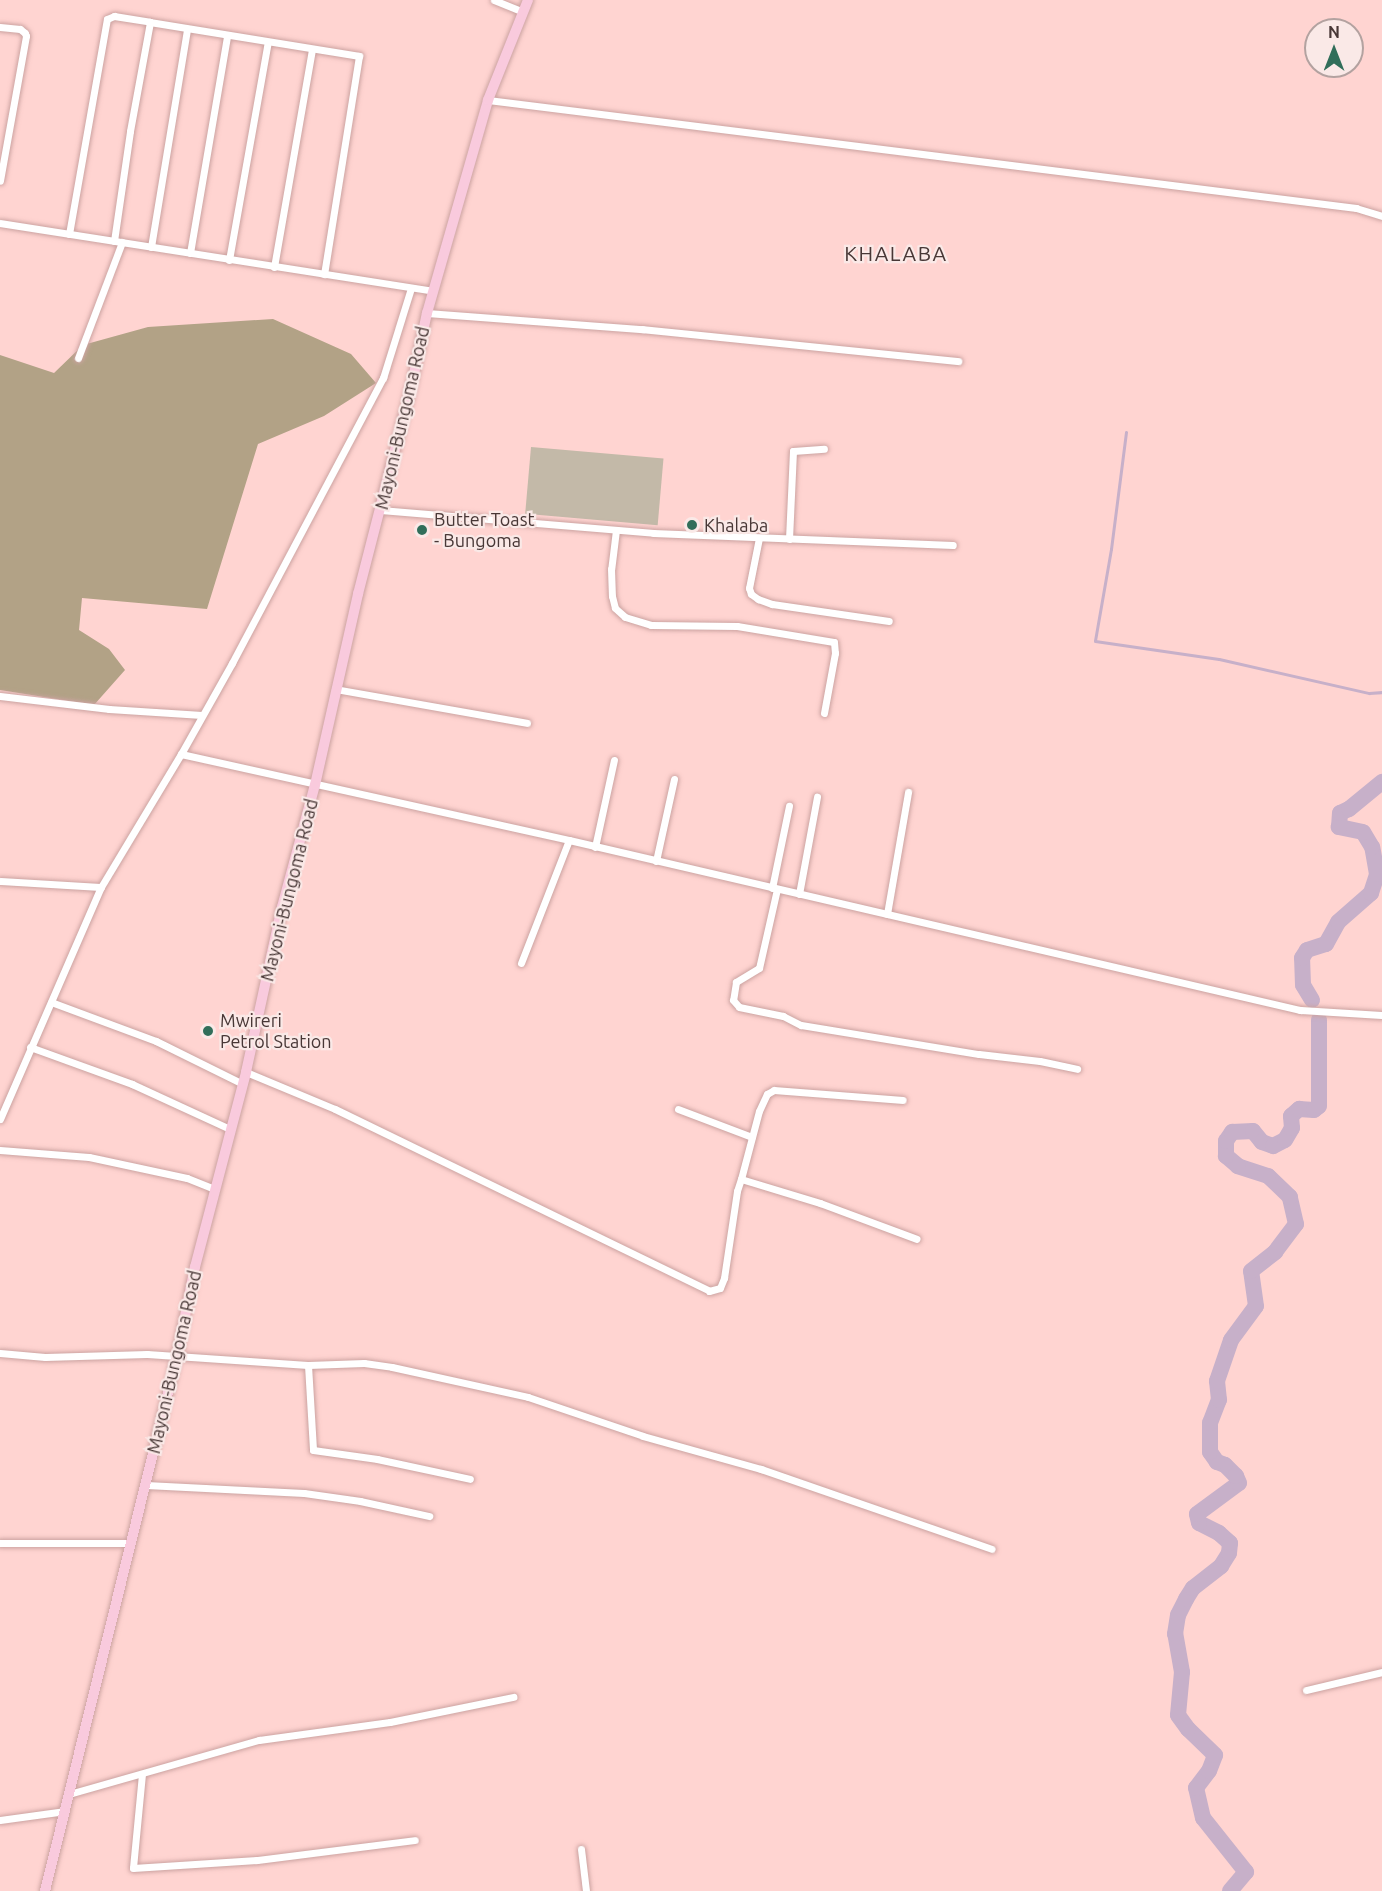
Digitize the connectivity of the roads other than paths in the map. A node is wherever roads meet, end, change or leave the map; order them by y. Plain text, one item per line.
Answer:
1 (494, 0) edge
2 (528, 0) edge
3 (524, 12) junction
4 (150, 22) junction
5 (0, 27) edge
6 (187, 29) junction
7 (227, 36) junction
8 (268, 42) junction
9 (312, 50) junction
10 (488, 100) junction
11 (0, 181) edge
12 (1382, 216) edge
13 (0, 223) edge
14 (69, 234) junction
15 (118, 241) junction
16 (151, 247) junction
17 (190, 253) junction
18 (229, 260) junction
19 (274, 267) junction
20 (324, 274) junction
21 (411, 288) junction
22 (432, 291) junction
23 (427, 313) junction
24 (78, 358) dead end
25 (958, 361) dead end
26 (824, 449) dead end
27 (381, 510) junction
28 (616, 530) junction
29 (759, 538) junction
30 (789, 539) junction
31 (953, 545) dead end
32 (889, 621) dead end
33 (336, 689) junction
34 (0, 696) edge
35 (825, 713) dead end
36 (202, 715) junction
37 (527, 723) dead end
38 (181, 754) junction
39 (614, 760) dead end
40 (674, 779) dead end
41 (315, 785) junction
42 (908, 792) dead end
43 (817, 797) dead end
44 (789, 806) dead end
45 (569, 840) junction
46 (595, 846) junction
47 (656, 861) junction
48 (0, 881) edge
49 (101, 887) junction
50 (774, 888) junction
51 (799, 894) junction
52 (886, 914) junction
53 (521, 963) dead end
54 (51, 1002) junction
55 (1382, 1015) edge
56 (30, 1047) junction
57 (1077, 1070) dead end
58 (246, 1072) junction
59 (241, 1083) junction
60 (903, 1100) dead end
61 (678, 1109) dead end
62 (0, 1119) edge
63 (230, 1129) junction
64 (752, 1137) junction
65 (0, 1150) edge
66 (741, 1179) junction
67 (216, 1190) junction
68 (917, 1239) dead end
69 (0, 1353) edge
70 (177, 1356) junction
71 (308, 1365) junction
72 (470, 1479) dead end
73 (146, 1485) junction
74 (429, 1516) dead end
75 (0, 1543) edge
76 (129, 1544) junction
77 (992, 1549) dead end
78 (1382, 1672) edge
79 (1306, 1690) dead end
80 (513, 1697) dead end
81 (142, 1774) junction
82 (69, 1794) junction
83 (65, 1811) junction
84 (0, 1820) edge
85 (415, 1840) dead end
86 (581, 1849) dead end
87 (45, 1891) edge
88 (586, 1891) edge

1 - 3 street
2 - 3 main road, Mayoni-Bungoma Road
3 - 10 main road, Mayoni-Bungoma Road
4 - 6 street
4 - 14 street
4 - 15 street
5 - 11 street
6 - 7 street
6 - 16 street
7 - 8 street
7 - 17 street
8 - 9 street
8 - 18 street
9 - 19 street
9 - 20 street
10 - 12 street
10 - 22 main road, Mayoni-Bungoma Road
13 - 14 street
14 - 15 street
15 - 16 street
15 - 24 street
16 - 17 street
17 - 18 street
18 - 19 street
19 - 20 street
20 - 21 street
21 - 22 street
21 - 36 street
22 - 23 main road, Mayoni-Bungoma Road
23 - 25 street
23 - 27 main road, Mayoni-Bungoma Road
26 - 30 street
27 - 28 street
27 - 33 main road, Mayoni-Bungoma Road
28 - 29 street
28 - 35 street
29 - 30 street
29 - 32 street
30 - 31 street
33 - 37 street
33 - 41 main road, Mayoni-Bungoma Road
34 - 36 street
36 - 38 street
38 - 41 street
38 - 49 street
39 - 46 street
40 - 47 street
41 - 45 street
41 - 58 main road, Mayoni-Bungoma Road
42 - 52 street
43 - 51 street
44 - 50 street
45 - 46 street
45 - 53 street
46 - 47 street
47 - 50 street
48 - 49 street
49 - 54 street
50 - 51 street
50 - 57 street
51 - 52 street
52 - 55 street
54 - 56 street
54 - 59 street
56 - 62 street
56 - 63 street
58 - 59 main road, Mayoni-Bungoma Road
58 - 66 street
59 - 63 main road, Mayoni-Bungoma Road
60 - 64 street
61 - 64 street
63 - 67 main road, Mayoni-Bungoma Road
64 - 66 street
65 - 67 street
66 - 68 street
67 - 70 main road, Mayoni-Bungoma Road
69 - 70 street
70 - 71 street
70 - 73 main road, Mayoni-Bungoma Road
71 - 72 street
71 - 77 street
73 - 74 street
73 - 76 main road, Mayoni-Bungoma Road
75 - 76 street
76 - 82 main road, Mayoni-Bungoma Road
78 - 79 street
80 - 81 street
81 - 82 street
81 - 85 street
82 - 83 main road, Mayoni-Bungoma Road
83 - 84 street
83 - 87 main road, Mayoni-Bungoma Road
86 - 88 street

